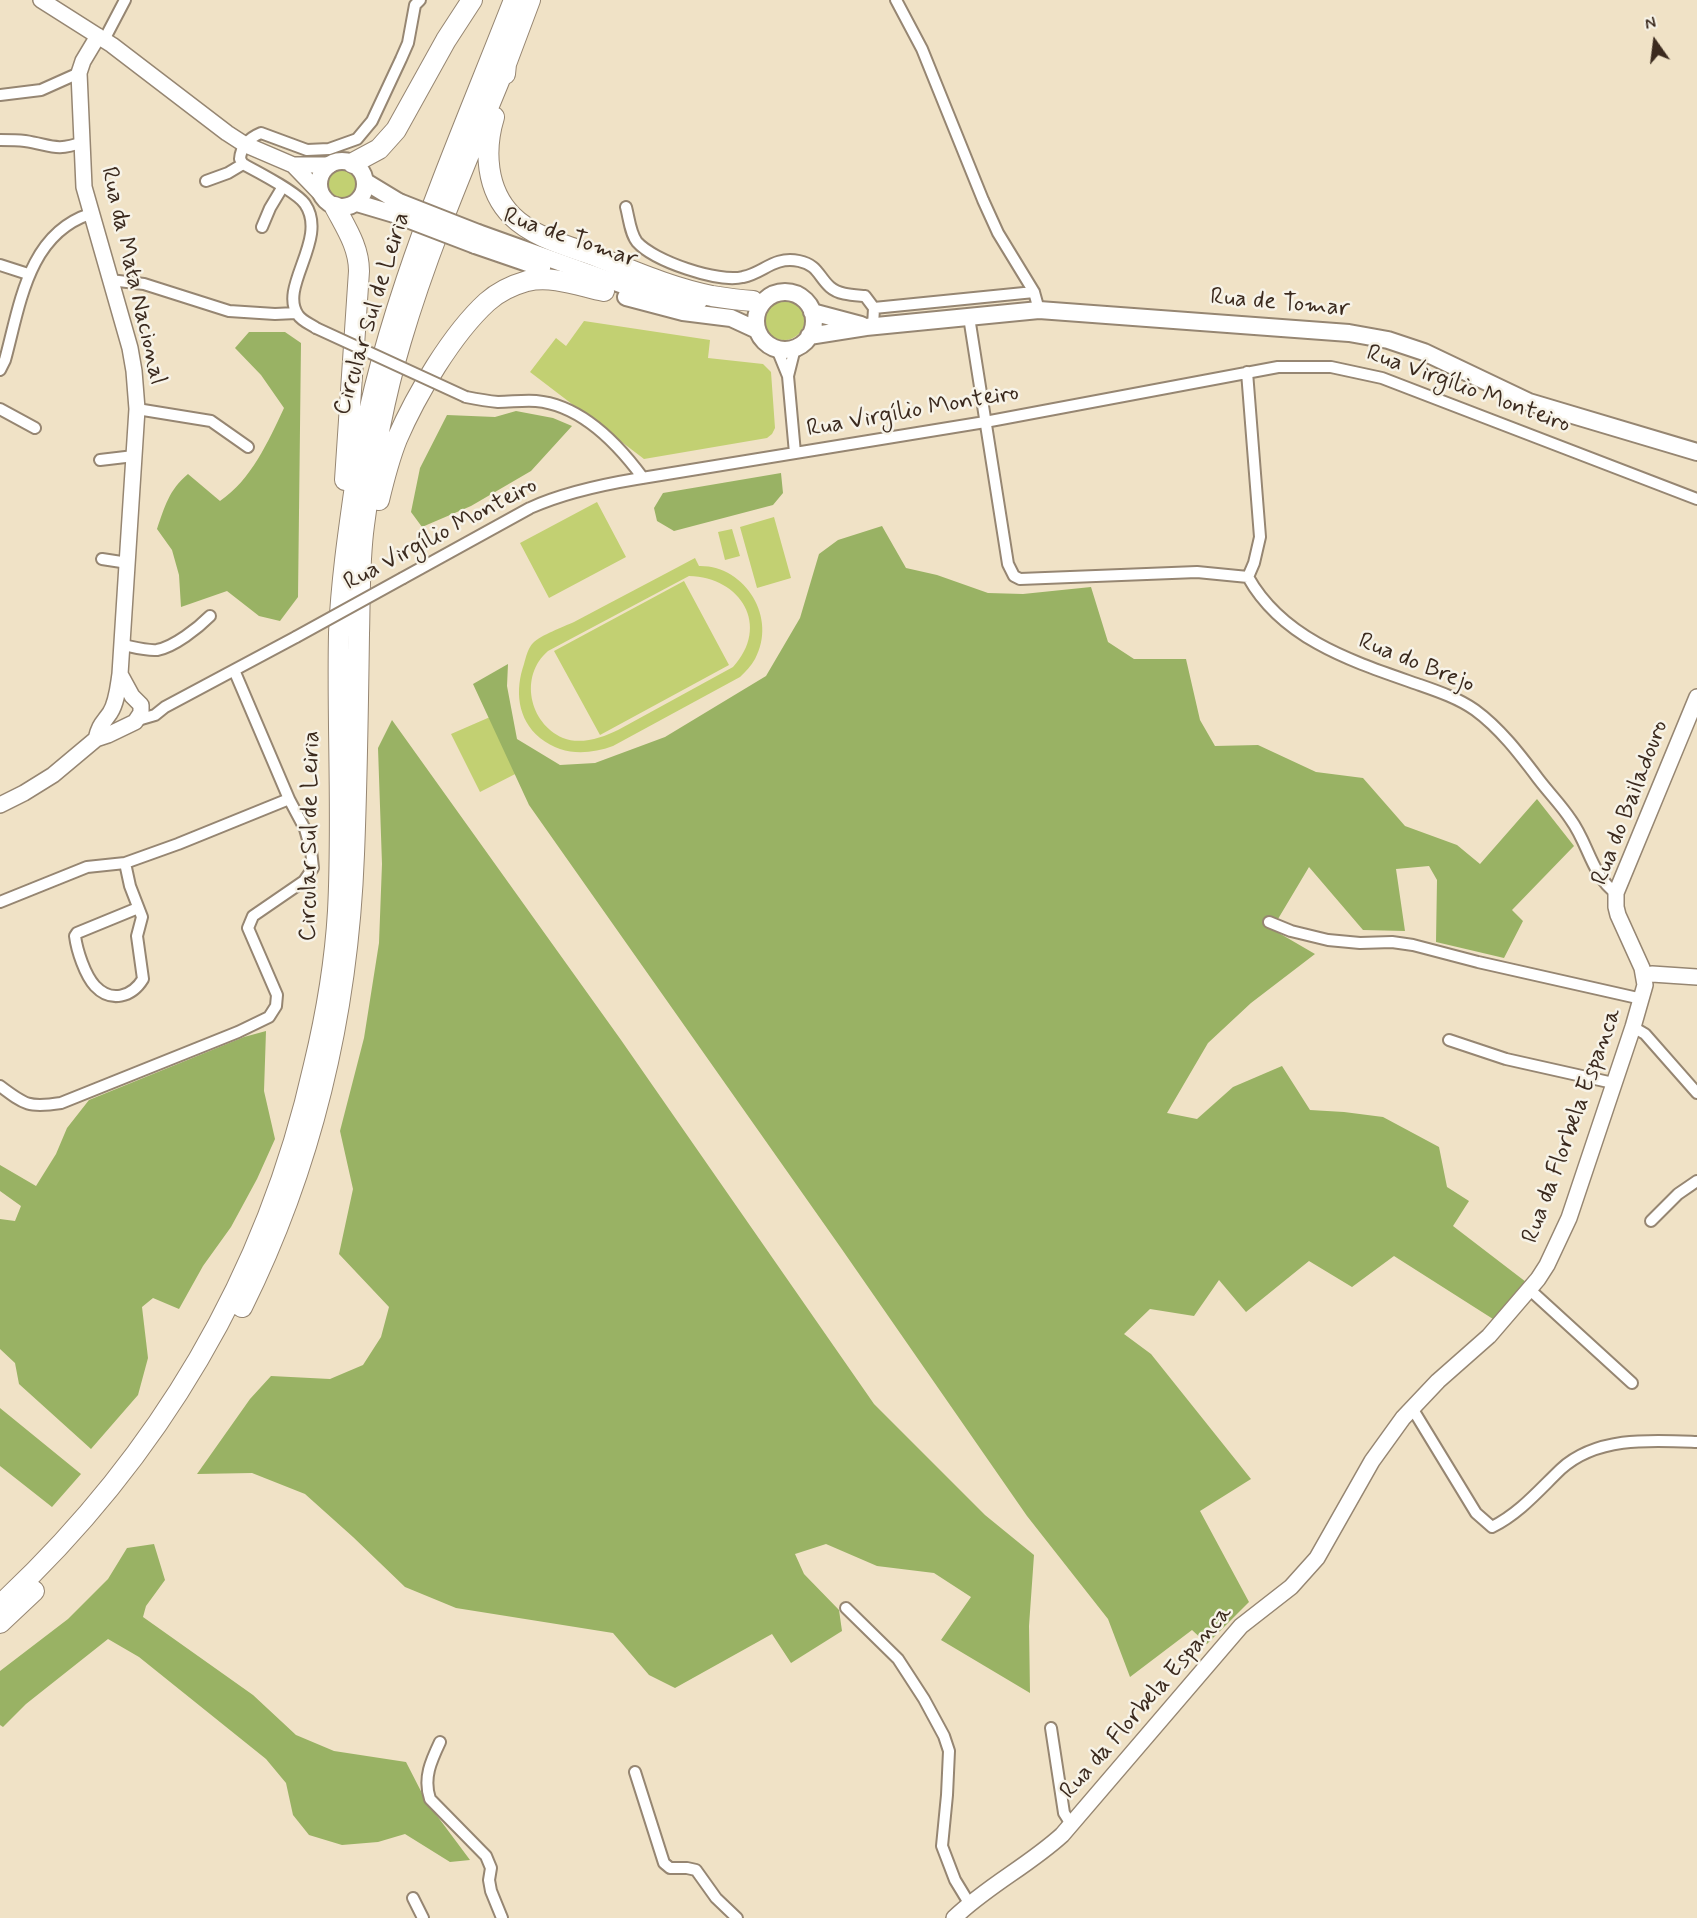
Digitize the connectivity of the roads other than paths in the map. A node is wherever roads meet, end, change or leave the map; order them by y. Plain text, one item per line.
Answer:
1 (41, 0) edge
2 (125, 0) edge
3 (405, 0) edge
4 (472, 0) edge
5 (514, 0) edge
6 (530, 0) edge
7 (896, 0) edge
8 (418, 2) edge
9 (101, 38) junction
10 (506, 64) junction
11 (79, 73) junction
12 (0, 94) edge
13 (0, 140) edge
14 (83, 142) junction
15 (244, 144) junction
16 (353, 163) junction
17 (243, 164) junction
18 (293, 165) junction
19 (330, 165) junction
20 (206, 181) dead end
21 (366, 182) junction
22 (282, 188) junction
23 (320, 193) junction
24 (357, 203) junction
25 (336, 207) junction
26 (626, 207) dead end
27 (397, 208) junction
28 (90, 214) junction
29 (262, 227) dead end
30 (477, 239) junction
31 (0, 265) edge
32 (28, 274) junction
33 (110, 280) junction
34 (604, 291) junction
35 (1034, 292) junction
36 (760, 300) junction
37 (874, 308) junction
38 (1039, 310) junction
39 (812, 312) junction
40 (296, 313) junction
41 (969, 317) junction
42 (870, 327) junction
43 (758, 330) junction
44 (809, 336) junction
45 (795, 348) junction
46 (777, 349) junction
47 (0, 370) edge
48 (1247, 372) junction
49 (788, 376) junction
50 (0, 409) edge
51 (137, 409) junction
52 (985, 422) junction
53 (35, 429) dead end
54 (1697, 442) edge
55 (1671, 443) junction
56 (248, 447) dead end
57 (1697, 452) edge
58 (795, 453) junction
59 (134, 456) junction
60 (100, 460) dead end
61 (643, 478) junction
62 (1697, 500) edge
63 (102, 559) dead end
64 (128, 562) junction
65 (352, 574) junction
66 (1248, 577) junction
67 (210, 616) dead end
68 (123, 645) junction
69 (234, 670) junction
70 (120, 674) junction
71 (1697, 697) edge
72 (135, 699) junction
73 (114, 706) junction
74 (165, 707) junction
75 (133, 722) junction
76 (96, 739) junction
77 (289, 799) junction
78 (0, 805) edge
79 (125, 863) junction
80 (1616, 893) junction
81 (0, 902) edge
82 (138, 908) junction
83 (1269, 922) dead end
84 (1645, 976) junction
85 (1697, 976) edge
86 (1642, 999) junction
87 (1633, 1027) junction
88 (1449, 1040) dead end
89 (1613, 1083) junction
90 (0, 1086) edge
91 (1697, 1093) edge
92 (1697, 1181) edge
93 (1651, 1221) dead end
94 (1529, 1289) junction
95 (1632, 1383) dead end
96 (1412, 1408) junction
97 (1697, 1442) edge
98 (0, 1605) edge
99 (846, 1608) dead end
100 (0, 1623) edge
101 (1051, 1728) dead end
102 (440, 1742) dead end
103 (635, 1772) dead end
104 (1071, 1824) junction
105 (413, 1898) dead end
106 (969, 1904) junction
107 (423, 1918) edge
108 (502, 1918) edge
109 (737, 1918) edge
110 (954, 1918) edge

1 - 9 street
2 - 9 street
3 - 8 street
4 - 16 highway
5 - 65 highway, Circular Sul de Leiria
6 - 10 highway
7 - 35 street
8 - 15 street
9 - 11 street, Rua da Mata Nacional
9 - 15 street
10 - 36 highway
10 - 65 highway, Circular Sul de Leiria
11 - 12 street
11 - 14 street, Rua da Mata Nacional
13 - 14 street
14 - 28 street, Rua da Mata Nacional
15 - 17 street
15 - 18 street
16 - 19 main road
16 - 21 main road, Rua de Tomar
17 - 20 street
17 - 22 street
18 - 19 street
18 - 23 street
19 - 23 main road
21 - 24 main road
21 - 27 main road, Rua de Tomar
22 - 29 street
22 - 40 street
23 - 25 main road
24 - 25 main road, Rua de Tomar
24 - 27 main road, Rua de Tomar
25 - 65 highway
26 - 37 street
27 - 30 main road, Rua de Tomar, bridge
28 - 32 street
28 - 33 street, Rua da Mata Nacional
30 - 34 main road, Rua de Tomar
30 - 36 main road, Rua de Tomar
31 - 32 street
32 - 47 street
33 - 40 street
33 - 51 street, Rua da Mata Nacional
34 - 43 main road, Rua de Tomar
34 - 65 highway
35 - 37 street
35 - 38 street
36 - 39 main road, Rua de Tomar
36 - 43 main road
37 - 42 street
38 - 41 main road, Rua de Tomar
38 - 55 main road, Rua de Tomar
39 - 42 main road, Rua de Tomar
39 - 44 main road
40 - 61 street, bridge
41 - 42 main road, Rua de Tomar
41 - 52 street
42 - 44 main road, Rua de Tomar
43 - 46 main road, Rua de Tomar
44 - 45 main road
45 - 46 main road
45 - 49 street
46 - 49 street
48 - 52 street, Rua Virgílio Monteiro
48 - 62 street, Rua Virgílio Monteiro
48 - 66 street
49 - 58 street
50 - 53 street
51 - 56 street
51 - 59 street, Rua da Mata Nacional
52 - 58 street, Rua Virgílio Monteiro
52 - 66 street
54 - 55 main road, Rua de Tomar
55 - 57 main road, Rua de Tomar
58 - 61 street, Rua Virgílio Monteiro
59 - 60 street
59 - 64 street, Rua da Mata Nacional
61 - 69 street, Rua Virgílio Monteiro, bridge
63 - 64 street
64 - 68 street, Rua da Mata Nacional
65 - 98 highway, Circular Sul de Leiria
65 - 100 highway, Circular Sul de Leiria
66 - 80 street, Rua do Brejo
67 - 68 street
68 - 70 street, Rua da Mata Nacional
69 - 74 street, Rua Virgílio Monteiro
69 - 77 street
70 - 72 street
70 - 73 street, Rua da Mata Nacional
71 - 80 street, Rua do Bailadouro
72 - 73 street
72 - 74 street
72 - 75 street
73 - 75 street
73 - 76 street, Rua da Mata Nacional
74 - 75 street, Rua Virgílio Monteiro
75 - 76 street, Rua da Mata Nacional
76 - 78 street, Rua da Mata Nacional
77 - 79 street
77 - 90 street
79 - 81 street
79 - 82 street
80 - 84 street, Rua do Bailadouro
82 - 82 street
83 - 86 street
84 - 85 street
84 - 86 street, Rua da Florbela Espanca
86 - 87 street, Rua da Florbela Espanca
87 - 89 street, Rua da Florbela Espanca
87 - 91 street
88 - 89 street
89 - 94 street, Rua da Florbela Espanca
92 - 93 street
94 - 95 street
94 - 96 street, Rua da Florbela Espanca
96 - 97 street
96 - 104 street, Rua da Florbela Espanca
99 - 106 street
101 - 104 street
102 - 108 street
103 - 109 street
104 - 106 street, Rua da Florbela Espanca
105 - 107 street
106 - 110 street, Rua da Florbela Espanca

